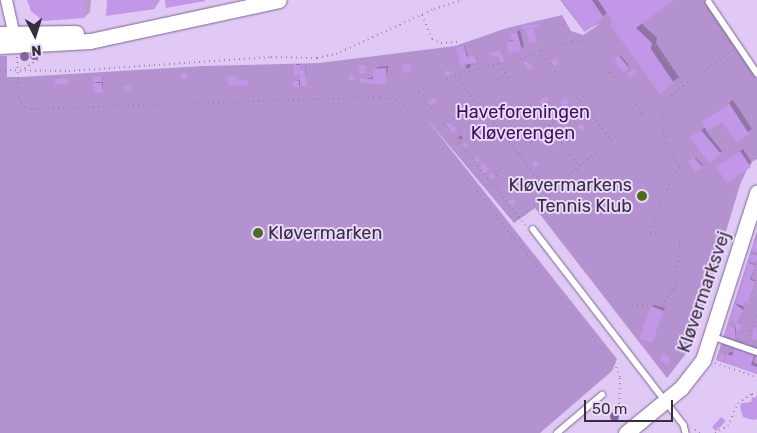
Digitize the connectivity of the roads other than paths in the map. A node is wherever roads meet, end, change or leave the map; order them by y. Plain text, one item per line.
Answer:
1 (6, 0) edge
2 (279, 0) edge
3 (710, 2) dead end
4 (249, 4) edge
5 (10, 38) edge
6 (0, 46) edge
7 (757, 72) edge
8 (757, 193) edge
9 (533, 229) road end
10 (711, 336) junction
11 (757, 352) edge
12 (602, 395) dead end
13 (666, 401) junction
14 (630, 430) edge
15 (556, 433) edge
16 (686, 433) edge

1 - 5 street
2 - 4 street
3 - 7 lane
4 - 5 street
5 - 6 street
8 - 10 street, Kløvermarksvej
9 - 13 lane
10 - 11 lane
10 - 13 street, Kløvermarksvej
12 - 15 lane
13 - 14 street, Kløvermarksvej
13 - 16 lane

